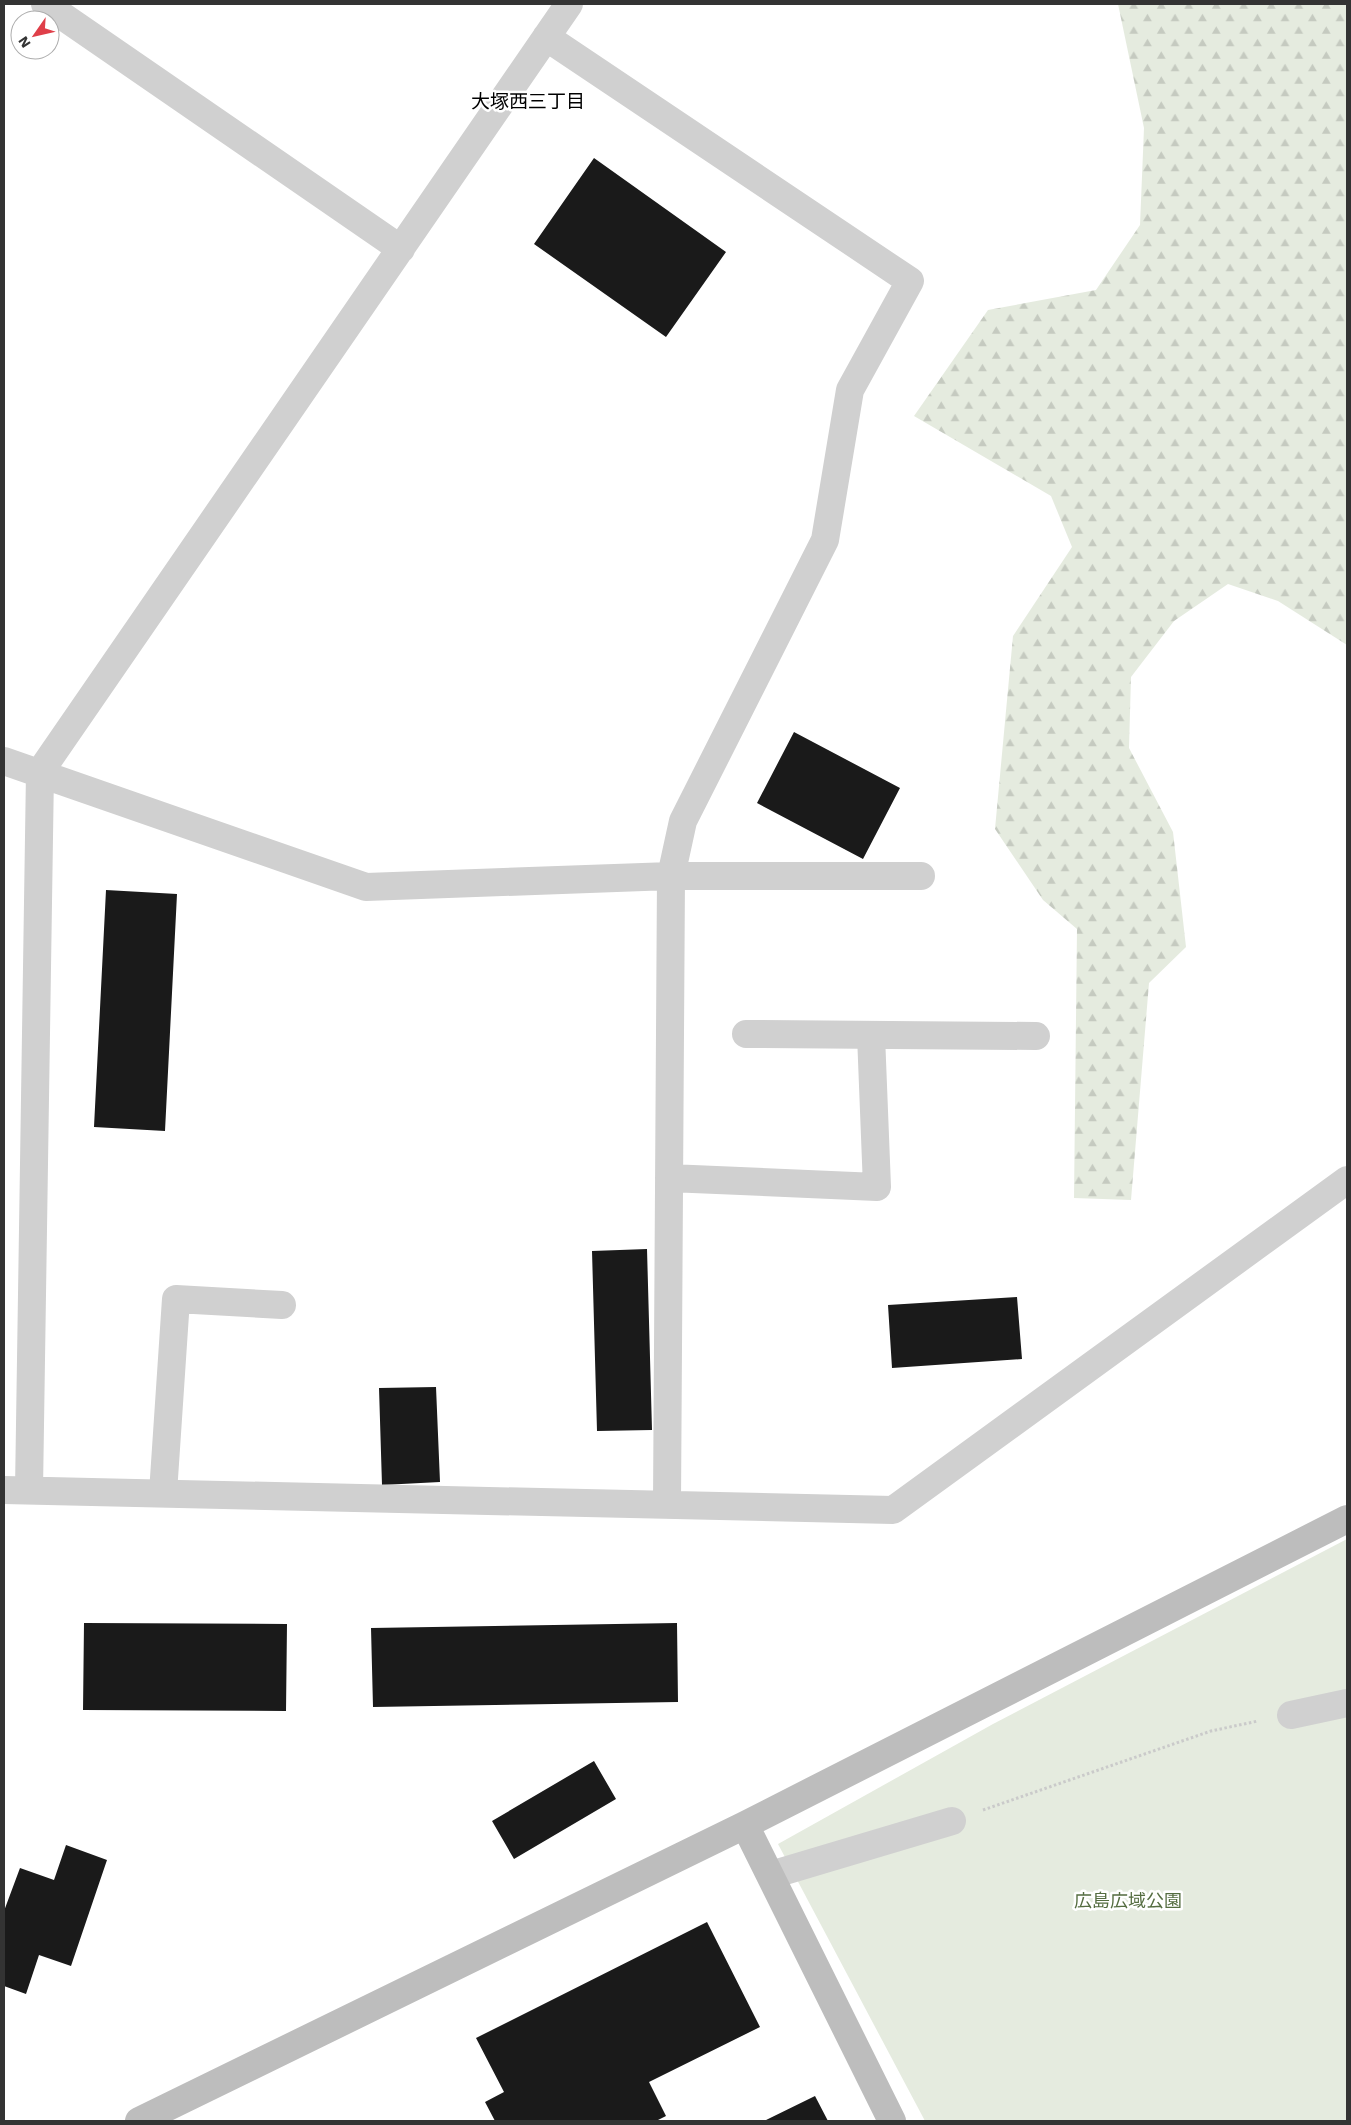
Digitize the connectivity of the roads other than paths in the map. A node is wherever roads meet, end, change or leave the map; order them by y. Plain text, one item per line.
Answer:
1 (46, 4) edge
2 (569, 4) edge
3 (546, 38) junction
4 (401, 249) junction
5 (4, 761) edge
6 (40, 772) junction
7 (671, 876) junction
8 (921, 876) dead end
9 (746, 1034) dead end
10 (871, 1035) junction
11 (1036, 1036) dead end
12 (669, 1178) junction
13 (1347, 1180) edge
14 (282, 1305) dead end
15 (16, 1490) edge
16 (163, 1493) junction
17 (668, 1504) junction
18 (1347, 1519) edge
19 (1347, 1703) edge
20 (1291, 1715) road end
21 (952, 1821) road end
22 (744, 1825) junction
23 (770, 1875) junction
24 (138, 2121) edge
25 (892, 2121) edge

1 - 4 street
2 - 3 street
3 - 4 street
3 - 7 street
4 - 6 street
5 - 6 street
6 - 7 street
6 - 15 street
7 - 8 street
7 - 12 street
9 - 10 street
10 - 11 street
10 - 12 street
12 - 17 street
13 - 17 street
14 - 16 street
15 - 16 street
16 - 17 street
18 - 22 street
19 - 20 street
21 - 23 street
22 - 23 street
22 - 24 street
23 - 25 street

